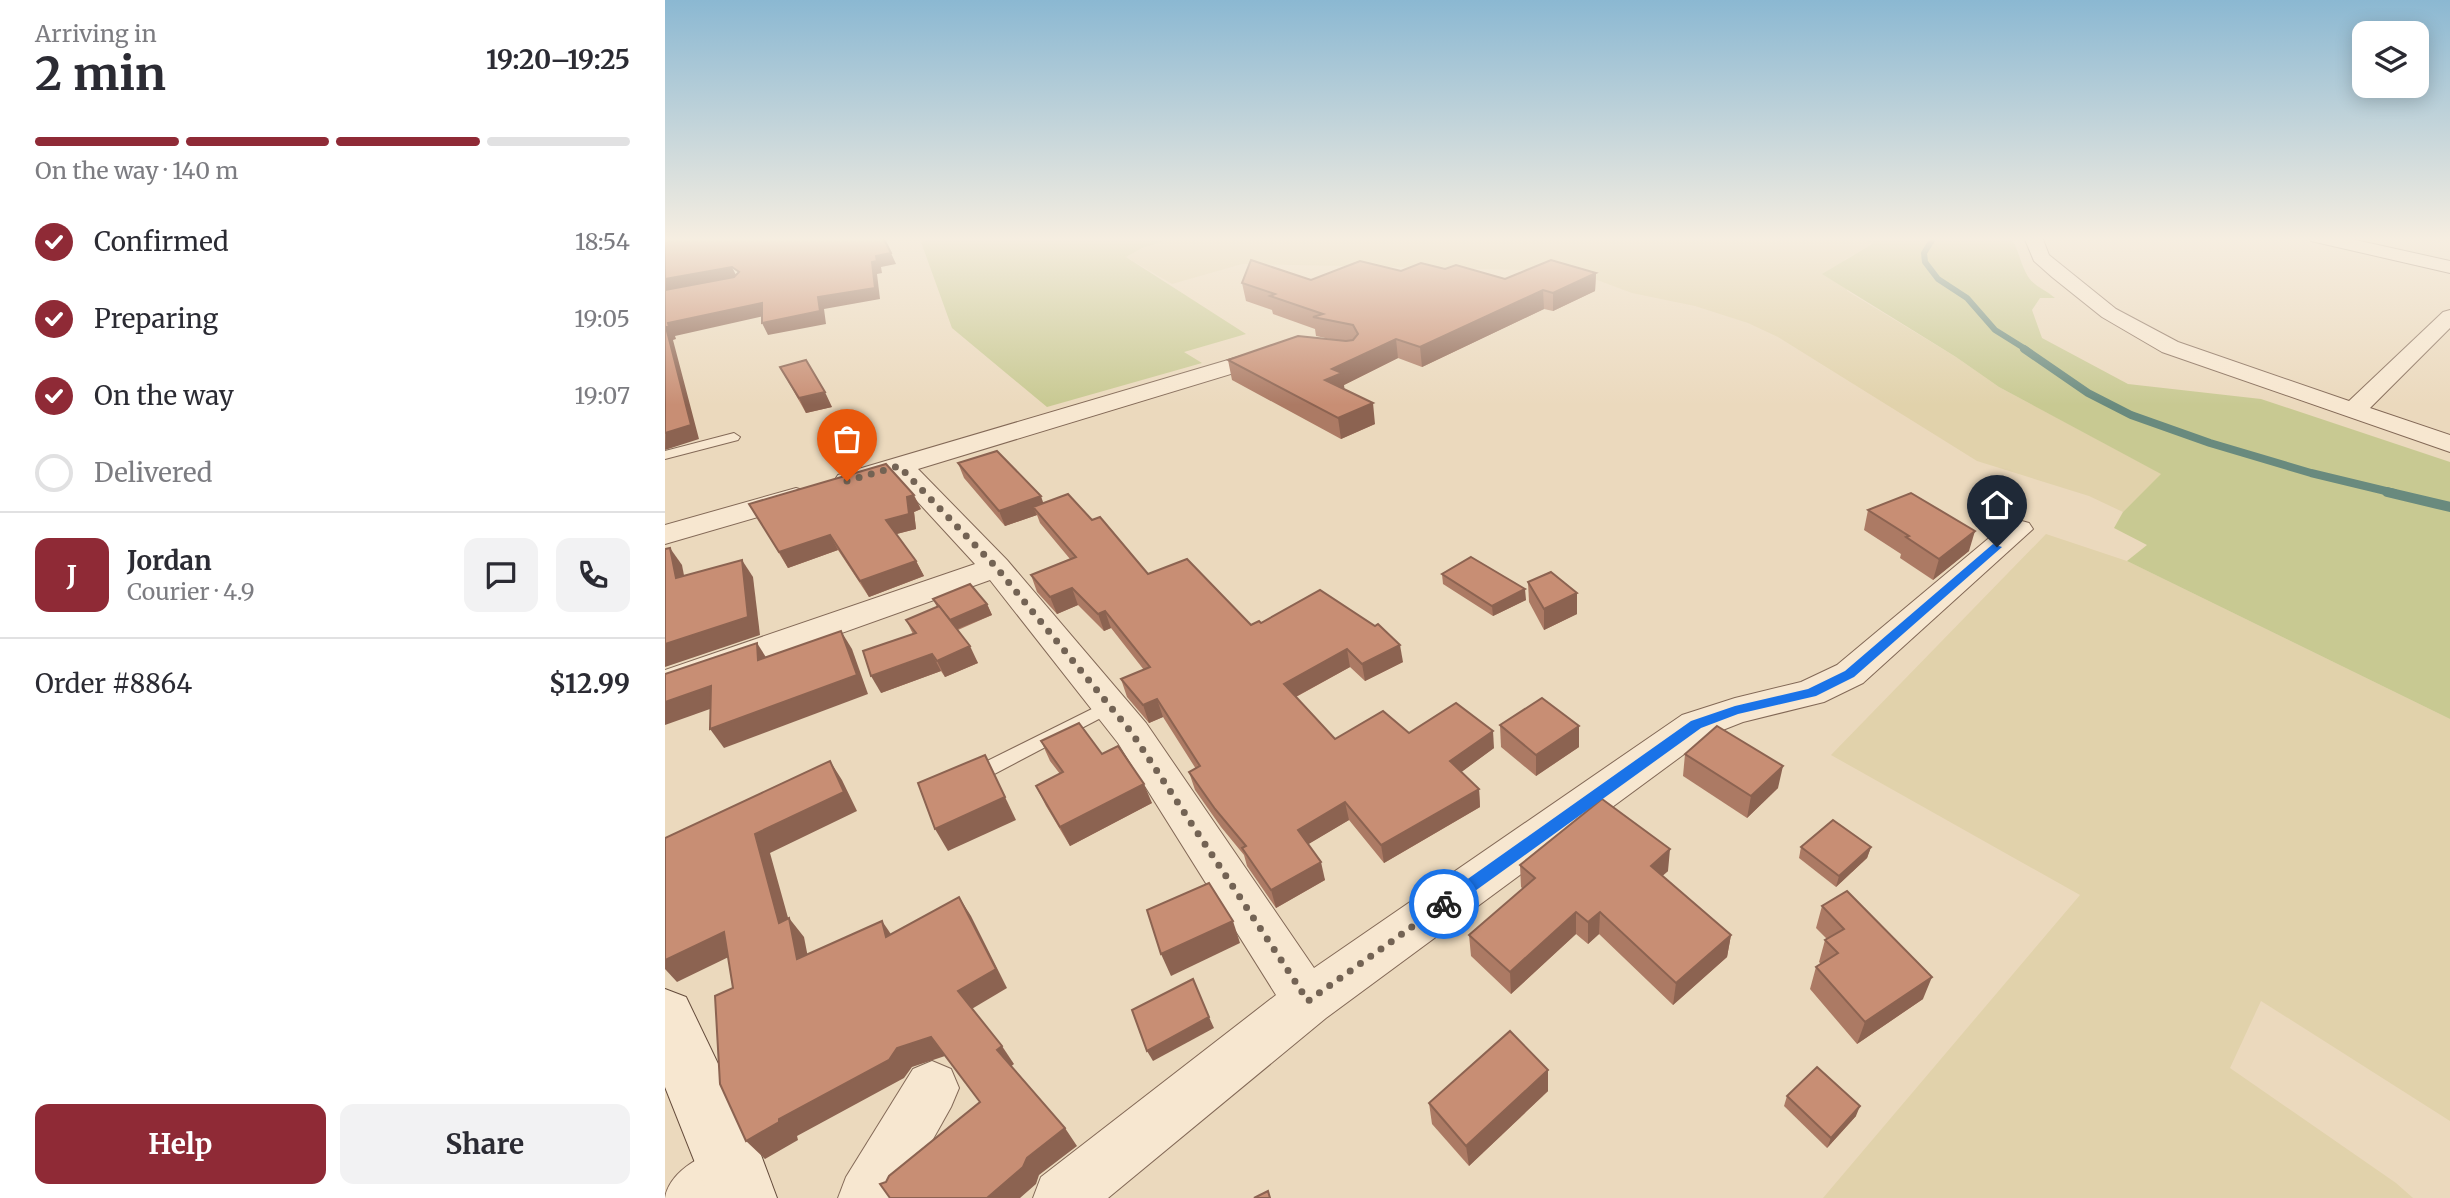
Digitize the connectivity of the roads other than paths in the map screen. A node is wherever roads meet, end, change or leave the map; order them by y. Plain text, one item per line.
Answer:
1 (2086, 293) edge
2 (2450, 316) edge
3 (1299, 346) edge
4 (2354, 410) junction
5 (734, 437) dead end
6 (2450, 444) edge
7 (665, 455) edge
8 (899, 466) junction
9 (2018, 529) dead end
10 (665, 535) edge
11 (996, 567) junction
12 (665, 683) edge
13 (1110, 706) junction
14 (959, 783) edge
15 (1308, 1001) junction
16 (665, 1017) edge
17 (932, 1088) dead end
18 (724, 1189) edge
19 (867, 1198) edge
20 (1062, 1198) edge

1 - 4 street
2 - 4 street
3 - 8 street
4 - 6 street
5 - 7 lane
8 - 10 street
8 - 11 street
9 - 15 street
11 - 12 street
11 - 13 street
13 - 14 lane
13 - 15 street
15 - 20 street
16 - 18 street
17 - 19 street

